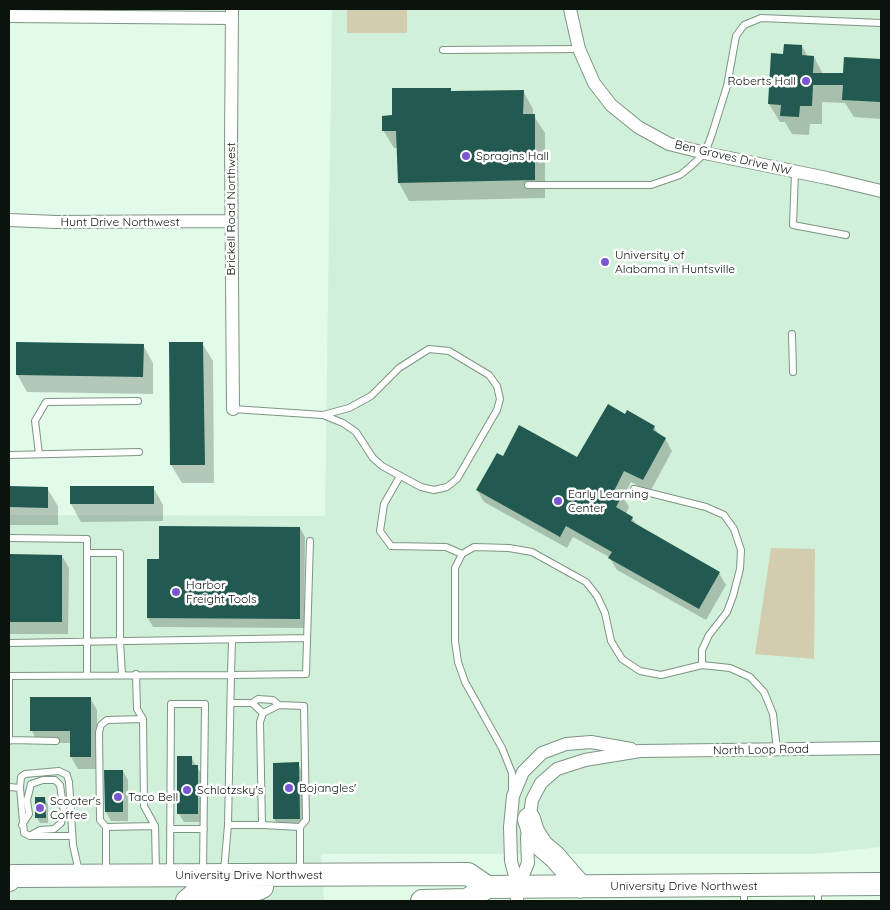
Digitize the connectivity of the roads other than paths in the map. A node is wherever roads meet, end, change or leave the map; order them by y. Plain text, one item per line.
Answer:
1 (570, 9) edge
2 (232, 13) edge
3 (9, 16) edge
4 (881, 23) edge
5 (580, 49) junction
6 (443, 50) dead end
7 (704, 153) junction
8 (795, 172) junction
9 (528, 185) dead end
10 (881, 191) edge
11 (9, 220) edge
12 (231, 222) junction
13 (846, 235) dead end
14 (792, 334) dead end
15 (793, 372) dead end
16 (138, 401) dead end
17 (233, 409) joint
18 (323, 415) junction
19 (139, 452) dead end
20 (39, 454) junction
21 (9, 455) edge
22 (400, 476) junction
23 (634, 489) dead end
24 (9, 538) edge
25 (310, 541) dead end
26 (87, 553) junction
27 (462, 554) junction
28 (307, 638) junction
29 (232, 640) junction
30 (86, 641) junction
31 (120, 641) junction
32 (9, 643) edge
33 (702, 665) junction
34 (136, 674) junction
35 (87, 675) junction
36 (122, 675) junction
37 (231, 675) junction
38 (9, 676) edge
39 (231, 703) junction
40 (252, 704) junction
41 (279, 705) junction
42 (263, 713) junction
43 (143, 719) junction
44 (9, 740) edge
45 (56, 741) dead end
46 (881, 748) edge
47 (777, 750) junction
48 (640, 751) junction
49 (9, 787) edge
50 (20, 788) junction
51 (513, 796) junction
52 (530, 819) junction
53 (228, 824) junction
54 (262, 824) junction
55 (22, 825) junction
56 (106, 826) junction
57 (155, 826) junction
58 (300, 826) junction
59 (170, 829) junction
60 (204, 829) junction
61 (30, 836) junction
62 (72, 836) junction
63 (881, 870) edge
64 (300, 875) junction
65 (80, 876) junction
66 (106, 876) junction
67 (163, 876) junction
68 (213, 876) junction
69 (270, 876) junction
70 (9, 880) edge
71 (881, 884) edge
72 (487, 887) junction
73 (567, 889) junction
74 (738, 891) edge
75 (818, 893) edge
76 (518, 894) edge
77 (187, 901) edge
78 (229, 901) edge
79 (422, 901) edge

1 - 5 street, Ben Graves Drive NW
2 - 3 street
2 - 12 street, Brickell Road Northwest
4 - 7 lane
5 - 6 lane
5 - 7 street, Ben Graves Drive NW
7 - 8 street, Ben Graves Drive NW
7 - 9 lane
8 - 10 street, Ben Graves Drive NW
8 - 13 lane
11 - 12 street, Hunt Drive Northwest
12 - 17 street, Brickell Road Northwest
14 - 15 lane
16 - 20 lane
17 - 18 lane
18 - 22 lane
18 - 22 lane
19 - 20 lane
20 - 21 lane
22 - 27 lane
23 - 33 lane
24 - 26 lane
25 - 28 lane
26 - 30 lane
26 - 31 lane
27 - 33 lane
27 - 51 lane
28 - 29 lane
28 - 37 lane
29 - 31 lane
29 - 37 lane
30 - 31 lane
30 - 32 lane
30 - 35 lane
31 - 36 lane
33 - 47 lane
34 - 36 lane
34 - 37 lane
34 - 43 lane
35 - 36 lane
35 - 38 lane
37 - 39 lane
38 - 44 lane
39 - 40 lane
39 - 53 lane
40 - 41 lane
40 - 42 lane
41 - 42 lane
41 - 58 lane
42 - 54 lane
43 - 56 lane
43 - 57 lane
44 - 45 lane
46 - 47 street, North Loop Road
47 - 48 street, North Loop Road
48 - 51 street, North Loop Road
48 - 52 street, North Loop Road
49 - 50 lane
50 - 55 lane
50 - 62 lane
51 - 76 street, North Loop Road
52 - 73 highway
52 - 76 street, North Loop Road
53 - 54 lane
53 - 68 lane
54 - 58 lane
55 - 61 lane
55 - 61 lane
56 - 57 lane
56 - 66 lane
57 - 67 lane
58 - 64 lane
59 - 60 lane
59 - 60 lane
59 - 67 lane
60 - 68 lane
61 - 62 lane
62 - 65 lane
63 - 74 highway
64 - 69 highway, University Drive Northwest
64 - 72 highway, University Drive Northwest
65 - 66 highway, University Drive Northwest
65 - 70 highway, University Drive Northwest
66 - 67 highway, University Drive Northwest
67 - 68 highway, University Drive Northwest
68 - 69 highway, University Drive Northwest
68 - 77 highway
69 - 78 highway
71 - 75 highway, University Drive Northwest
72 - 76 highway, University Drive Northwest
72 - 79 highway
73 - 74 highway, University Drive Northwest
73 - 76 highway, University Drive Northwest
74 - 75 highway, University Drive Northwest

